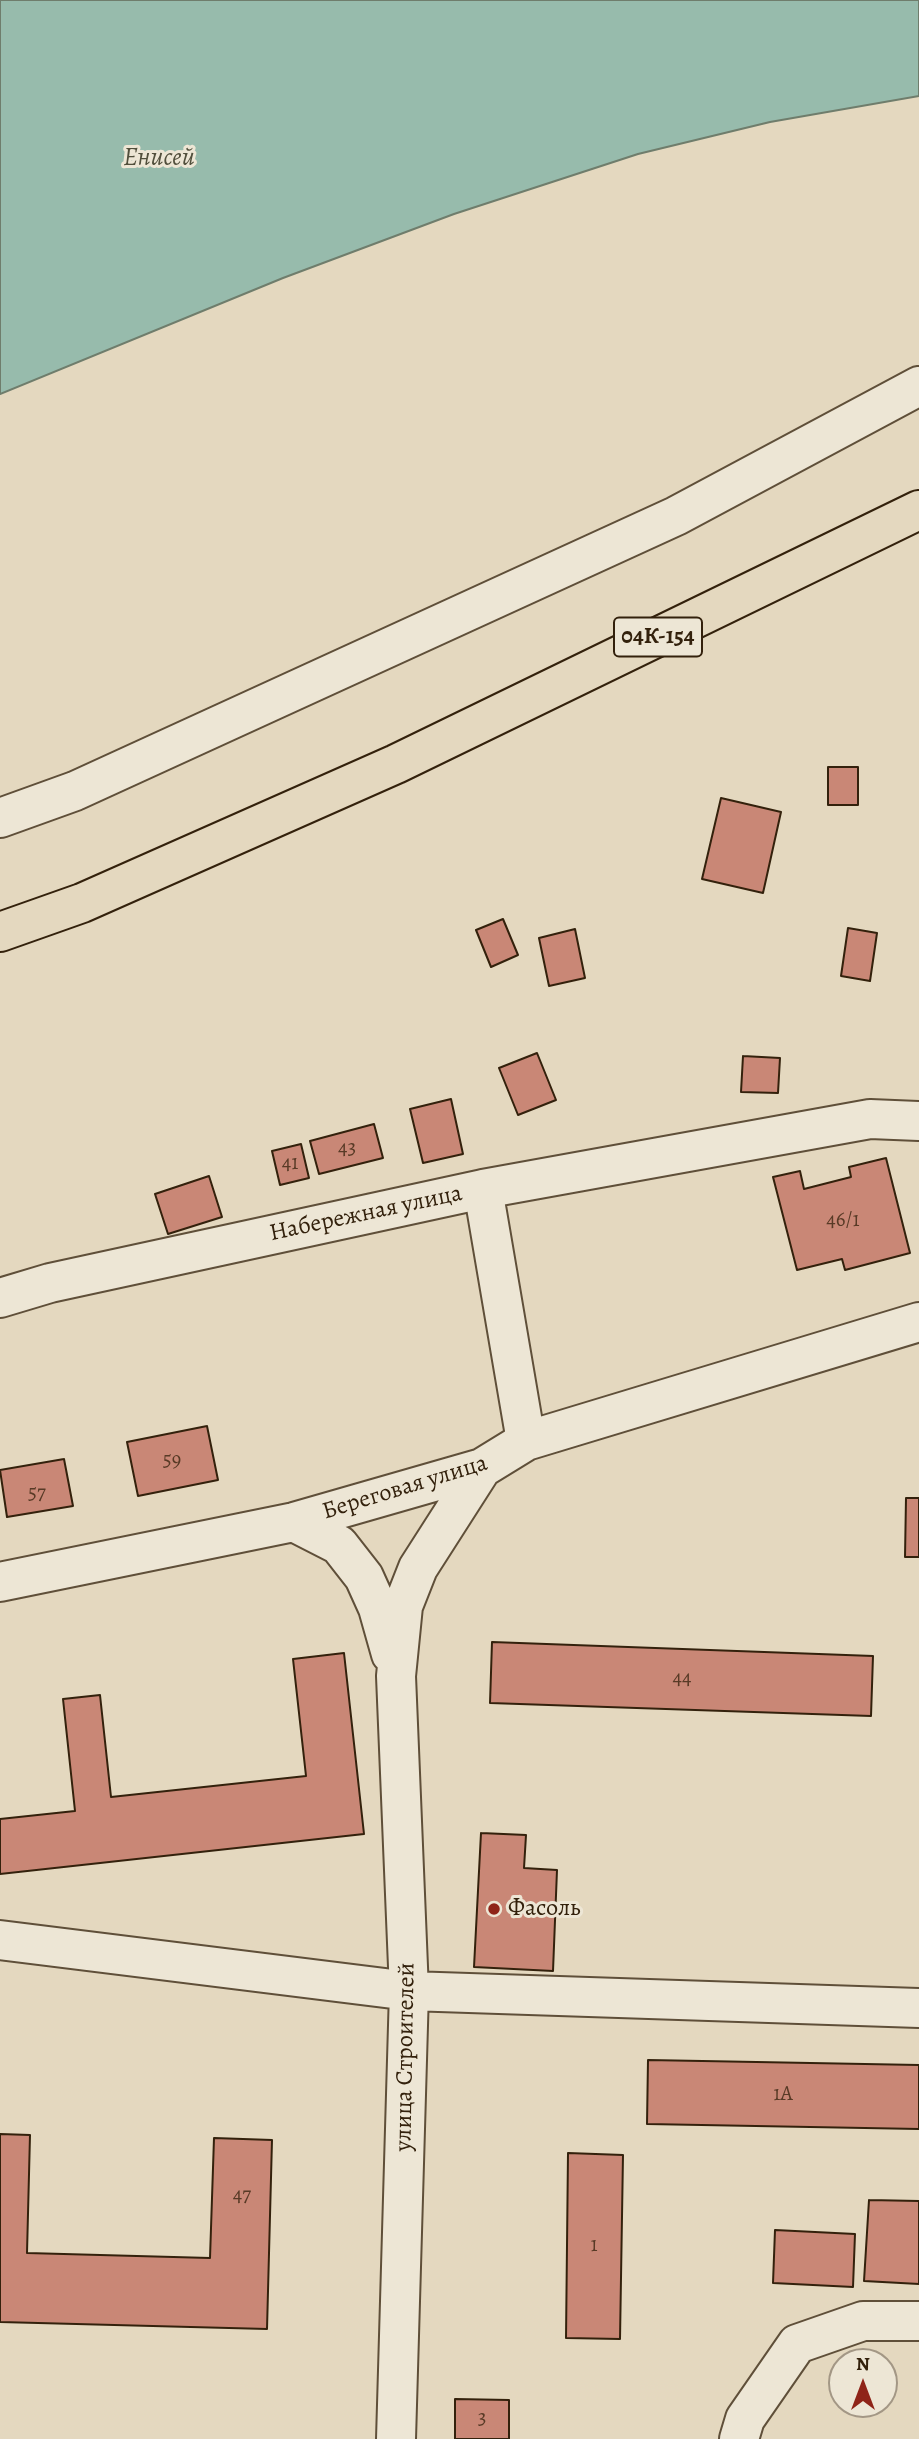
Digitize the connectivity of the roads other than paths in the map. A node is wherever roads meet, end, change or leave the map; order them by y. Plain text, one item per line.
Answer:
1 (919, 386) edge
2 (919, 510) edge
3 (0, 818) edge
4 (0, 932) edge
5 (919, 1121) edge
6 (483, 1189) junction
7 (0, 1298) edge
8 (919, 1322) edge
9 (526, 1441) junction
10 (482, 1468) junction
11 (294, 1522) junction
12 (0, 1582) edge
13 (396, 1675) junction
14 (0, 1940) edge
15 (409, 1991) junction
16 (919, 2008) edge
17 (919, 2322) edge
18 (396, 2439) edge
19 (738, 2439) edge

1 - 3 street
2 - 4 main road, 04К-154
5 - 6 street
6 - 7 street, Набережная улица
6 - 9 street, Набережная улица
8 - 9 street, Береговая улица
9 - 10 street, Береговая улица
10 - 11 street, Береговая улица
10 - 13 street, улица Строителей
11 - 12 street, Береговая улица
11 - 13 street, улица Строителей
13 - 15 street, улица Строителей
14 - 15 street
15 - 16 street
15 - 18 street, улица Строителей
17 - 19 street

